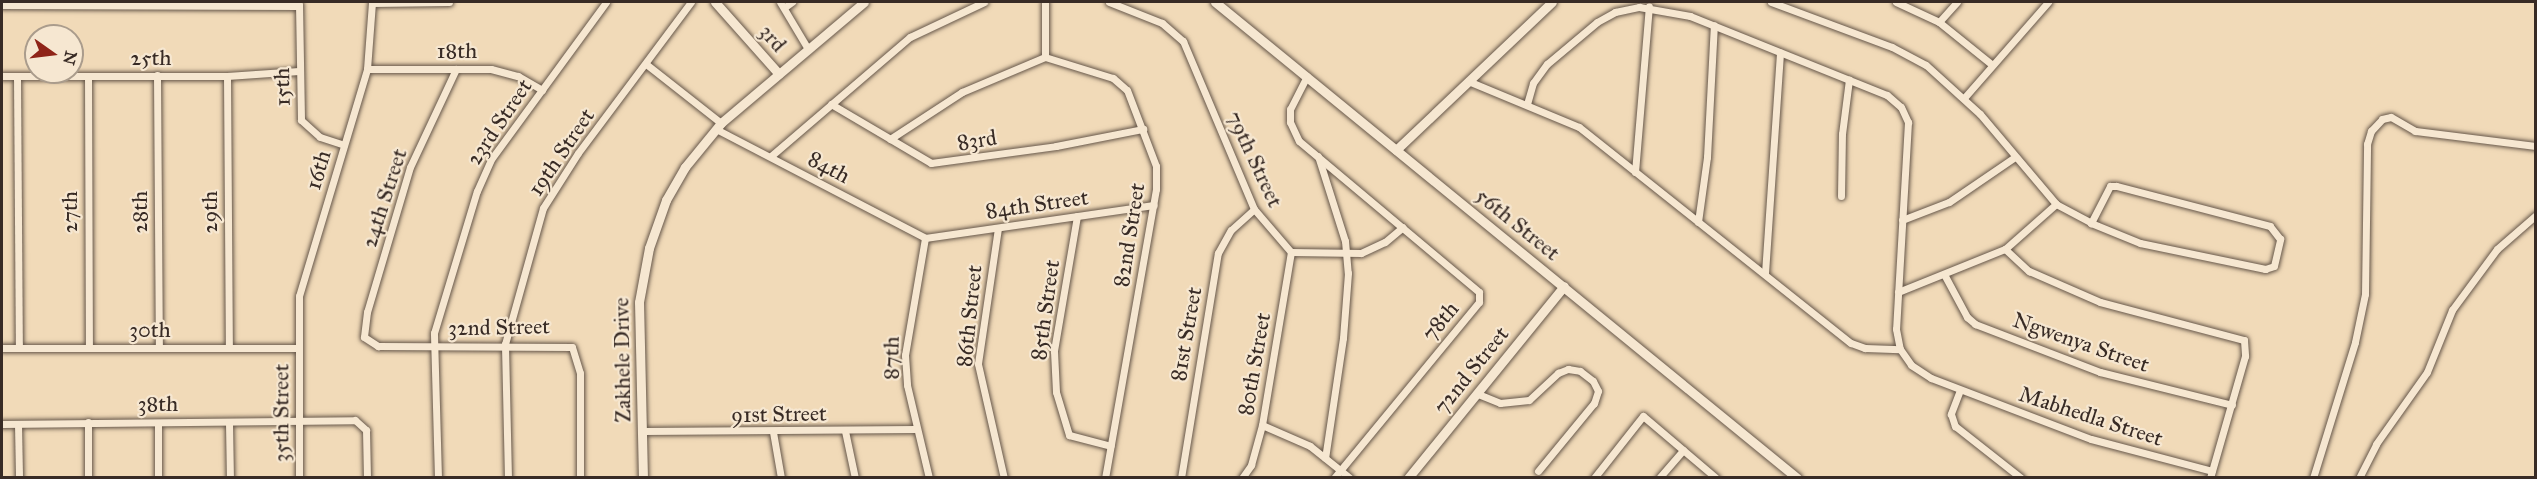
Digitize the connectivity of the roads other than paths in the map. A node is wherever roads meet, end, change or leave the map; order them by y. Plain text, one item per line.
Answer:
1 (372, 2) edge
2 (449, 2) edge
3 (606, 2) edge
4 (691, 2) edge
5 (715, 2) edge
6 (792, 2) edge
7 (864, 2) edge
8 (984, 2) edge
9 (1045, 2) edge
10 (1109, 2) edge
11 (1215, 2) edge
12 (1552, 2) edge
13 (1771, 2) edge
14 (1896, 2) edge
15 (1957, 2) edge
16 (2048, 2) edge
17 (87, 3) edge
18 (160, 3) edge
19 (230, 4) edge
20 (299, 4) edge
21 (782, 4) edge
22 (2, 5) edge
23 (1649, 7) junction
24 (1939, 22) junction
25 (1714, 26) junction
26 (808, 49) junction
27 (1780, 52) junction
28 (1045, 57) junction
29 (646, 64) junction
30 (1991, 64) junction
31 (367, 69) junction
32 (456, 69) junction
33 (299, 71) junction
34 (779, 74) junction
35 (157, 75) junction
36 (2, 76) edge
37 (17, 76) junction
38 (88, 76) junction
39 (227, 76) junction
40 (1307, 76) junction
41 (1849, 79) junction
42 (1468, 81) junction
43 (542, 90) junction
44 (1964, 98) junction
45 (831, 104) junction
46 (1527, 104) junction
47 (719, 126) junction
48 (1143, 129) junction
49 (890, 139) junction
50 (344, 145) junction
51 (2535, 146) edge
52 (1396, 150) junction
53 (771, 156) junction
54 (1318, 156) junction
55 (2015, 157) junction
56 (1635, 172) junction
57 (1841, 196) dead end
58 (2056, 204) junction
59 (1154, 206) junction
60 (1254, 209) junction
61 (2535, 215) edge
62 (1077, 216) junction
63 (1902, 220) junction
64 (1698, 222) junction
65 (2091, 224) junction
66 (1403, 227) junction
67 (998, 228) junction
68 (925, 238) junction
69 (2005, 249) junction
70 (1291, 252) junction
71 (1346, 255) junction
72 (1765, 273) junction
73 (1945, 276) junction
74 (1564, 286) junction
75 (1898, 292) junction
76 (367, 341) joint
77 (505, 344) junction
78 (434, 346) junction
79 (89, 347) junction
80 (229, 347) junction
81 (2, 348) edge
82 (20, 348) junction
83 (159, 348) junction
84 (299, 348) junction
85 (1900, 349) junction
86 (1960, 390) junction
87 (1478, 394) junction
88 (2232, 405) junction
89 (88, 422) junction
90 (158, 423) junction
91 (229, 423) junction
92 (297, 423) junction
93 (2, 424) edge
94 (18, 424) junction
95 (1262, 425) junction
96 (916, 429) junction
97 (643, 431) junction
98 (845, 431) junction
99 (773, 432) junction
100 (1111, 446) junction
101 (1683, 450) junction
102 (1326, 458) junction
103 (1340, 469) junction
104 (2363, 470) junction
105 (1538, 471) dead end
106 (2211, 474) edge
107 (19, 477) edge
108 (88, 477) edge
109 (158, 477) edge
110 (230, 477) edge
111 (298, 477) edge
112 (367, 477) edge
113 (438, 477) edge
114 (508, 477) edge
115 (580, 477) edge
116 (643, 477) edge
117 (781, 477) edge
118 (855, 477) edge
119 (929, 477) edge
120 (1004, 477) edge
121 (1106, 477) edge
122 (1181, 477) edge
123 (1242, 477) edge
124 (1334, 477) edge
125 (1350, 477) edge
126 (1408, 477) edge
127 (1594, 477) edge
128 (1659, 477) edge
129 (1716, 477) edge
130 (1797, 477) edge
131 (2021, 477) edge
132 (2313, 477) edge
133 (2359, 477) edge
134 (2368, 477) edge

1 - 2 street
1 - 31 street, 16th
3 - 43 street, 23rd Street
4 - 29 street, 19th Street
5 - 34 street, 3rd
6 - 21 street
7 - 26 street
8 - 45 street
9 - 28 street
10 - 60 street, 79th Street
11 - 40 street, 56th Street
12 - 42 street
13 - 44 street
14 - 24 street
15 - 24 street
16 - 30 street
17 - 18 street
17 - 22 street
18 - 19 street
19 - 20 street
20 - 33 street, 15th
21 - 26 street
23 - 25 street
23 - 46 street
23 - 56 street
24 - 30 street
25 - 27 street
25 - 64 street
26 - 34 street
27 - 41 street
27 - 72 street
28 - 48 street, 82nd Street
28 - 49 street
29 - 47 street, 84th
29 - 77 street, 19th Street
30 - 44 street
31 - 32 street, 18th
31 - 50 street, 16th
32 - 43 street, 18th
32 - 76 street, 24th Street
33 - 39 street, 25th
33 - 50 street, 15th
34 - 47 street, Zakhele Drive
35 - 38 street, 25th
35 - 39 street, 25th
35 - 83 street, 28th
36 - 37 street, 25th
37 - 38 street, 25th
37 - 82 street
38 - 79 street, 27th
39 - 80 street, 29th
40 - 52 street, 56th Street
40 - 54 street, 78th
41 - 57 street
41 - 63 street
42 - 46 street
42 - 52 street
43 - 78 street, 23rd Street
44 - 55 street
45 - 49 street, 83rd
45 - 53 street
46 - 56 street
47 - 53 street, 84th
47 - 97 street, Zakhele Drive
48 - 49 street, 83rd
48 - 59 street, 82nd Street
50 - 84 street, 16th
51 - 132 street
52 - 74 street, 56th Street
53 - 68 street, 84th
54 - 66 street, 78th
54 - 71 street
55 - 58 street
55 - 63 street
56 - 64 street
58 - 65 street
58 - 69 street
59 - 62 street, 84th Street
59 - 100 street, 82nd Street
60 - 70 street, 79th Street
60 - 122 street, 81st Street
61 - 104 street
62 - 67 street, 84th Street
62 - 100 street, 85th Street
63 - 75 street
64 - 72 street
65 - 65 street
66 - 71 street
66 - 103 street, 78th
67 - 68 street, 84th Street
67 - 120 street, 86th Street
68 - 96 street, 87th
69 - 73 street
69 - 88 street
70 - 71 street
70 - 95 street, 80th Street
71 - 102 street
72 - 85 street
73 - 75 street
73 - 88 street, Ngwenya Street
74 - 87 street, 72nd Street
74 - 130 street, 56th Street
75 - 85 street
76 - 78 street, 32nd Street
77 - 78 street, 32nd Street
77 - 114 street, 19th Street
77 - 115 street, 32nd Street
78 - 113 street, 23rd Street
79 - 82 street, 30th
79 - 83 street, 30th
80 - 83 street, 30th
80 - 84 street, 30th
81 - 82 street, 30th
84 - 92 street, 35th Street
85 - 86 street, Mabhedla Street
86 - 106 street, Mabhedla Street
86 - 131 street
87 - 105 street
87 - 126 street, 72nd Street
88 - 106 street
89 - 90 street, 38th
89 - 94 street, 38th
89 - 108 street
90 - 91 street, 38th
90 - 109 street
91 - 92 street, 38th
91 - 110 street
92 - 111 street, 35th Street
92 - 112 street, 38th
93 - 94 street, 38th
94 - 107 street
95 - 102 street
95 - 123 street, 80th Street
96 - 98 street, 91st Street
96 - 119 street, 87th
97 - 99 street, 91st Street
97 - 116 street, Zakhele Drive
98 - 99 street, 91st Street
98 - 118 street
99 - 117 street
100 - 121 street, 82nd Street
101 - 127 street
101 - 128 street
101 - 129 street
102 - 103 street
103 - 124 street, 78th
103 - 125 street
104 - 133 street
104 - 134 street

